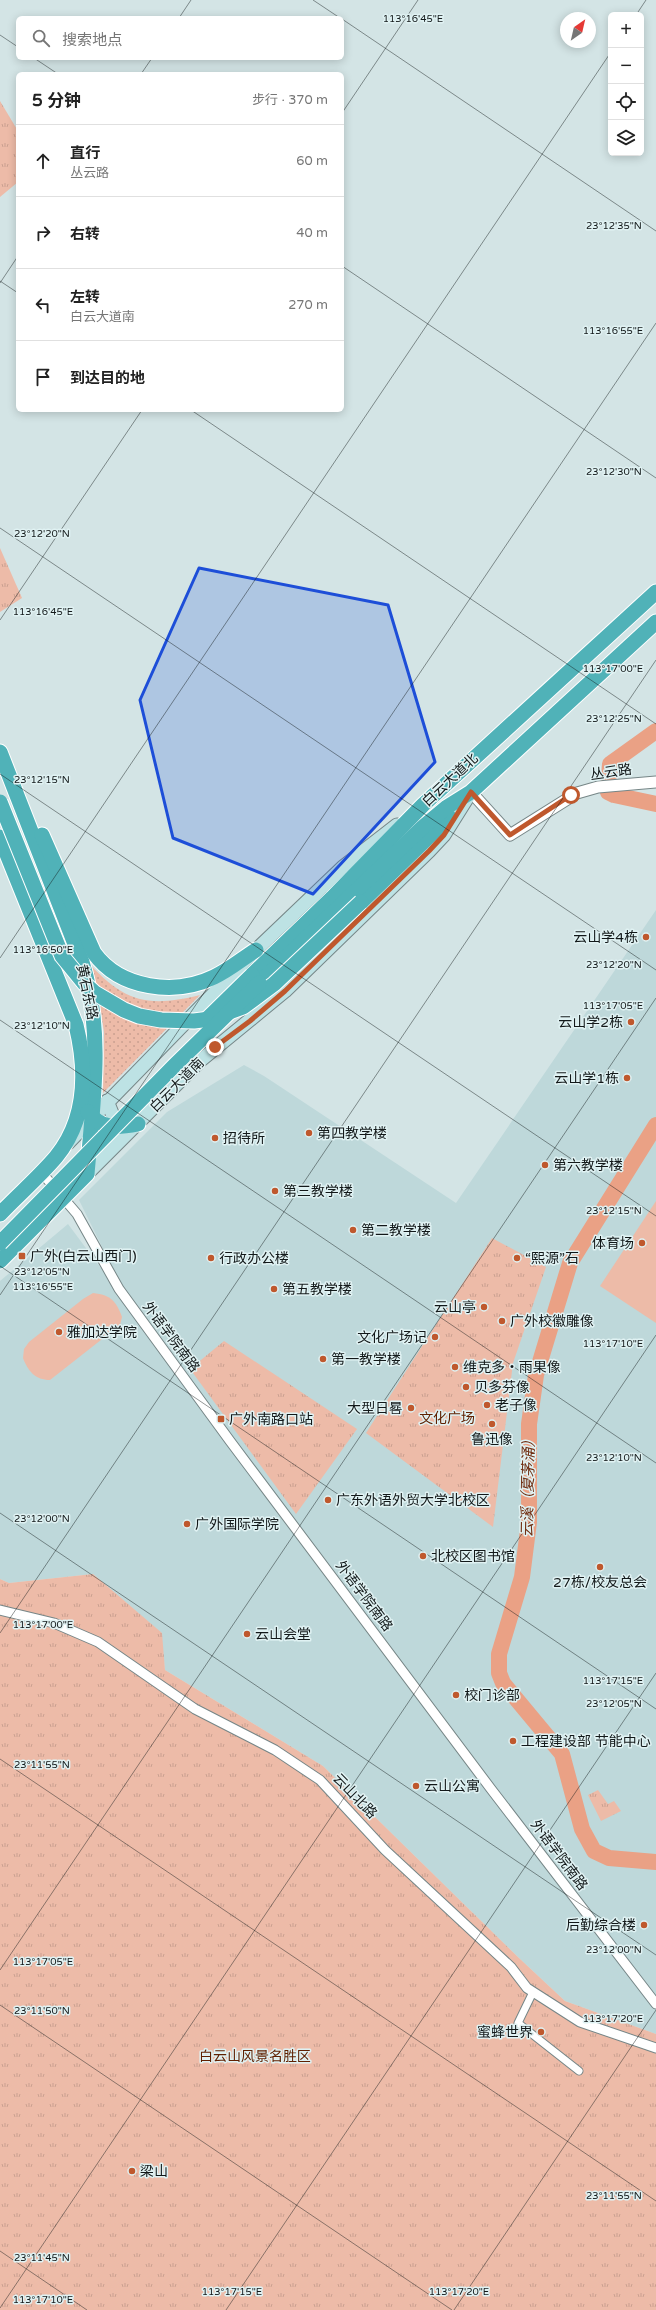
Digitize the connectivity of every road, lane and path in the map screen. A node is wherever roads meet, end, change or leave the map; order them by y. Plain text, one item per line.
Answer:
1 (656, 592) edge
2 (656, 622) edge
3 (0, 752) edge
4 (9, 774) junction
5 (656, 782) edge
6 (471, 792) junction
7 (0, 802) edge
8 (415, 812) junction
9 (0, 837) edge
10 (72, 935) junction
11 (42, 943) junction
12 (256, 950) junction
13 (256, 979) junction
14 (81, 1101) junction
15 (107, 1101) junction
16 (92, 1118) junction
17 (138, 1124) junction
18 (56, 1156) junction
19 (41, 1172) junction
20 (87, 1174) junction
21 (64, 1197) junction
22 (0, 1214) edge
23 (0, 1229) edge
24 (0, 1243) edge
25 (0, 1261) edge
26 (0, 1610) edge
27 (533, 1992) junction
28 (656, 2004) edge
29 (656, 2048) edge
30 (580, 2070) dead end

1 - 8 highway, 白云大道北
2 - 6 highway, 白云大道北
3 - 4 highway, 黄石东路
4 - 10 highway, 黄石东路
4 - 12 highway
5 - 6 street, 丛云路
6 - 7 highway, bridge
6 - 13 highway, 白云大道北
6 - 17 main road, 白云大道南
8 - 12 main road
8 - 13 highway, 白云大道北
9 - 11 highway, 黄石东路
10 - 11 highway
10 - 16 highway, 黄石东路
11 - 14 highway, 黄石东路
12 - 15 main road
13 - 23 highway, 白云大道南, bridge
13 - 24 highway, 白云大道南, bridge
14 - 16 highway
14 - 18 highway, 黄石东路
15 - 16 main road
15 - 17 main road
16 - 17 highway
16 - 18 main road
16 - 20 highway, 黄石东路
17 - 20 main road, 白云大道南
18 - 19 highway
19 - 21 street, 外语学院南路
19 - 22 highway
20 - 21 highway, 白云大道南
21 - 25 highway, 白云大道南
21 - 28 street, 外语学院南路
26 - 27 street, 云山北路
27 - 29 street, 云山北路
27 - 30 street

